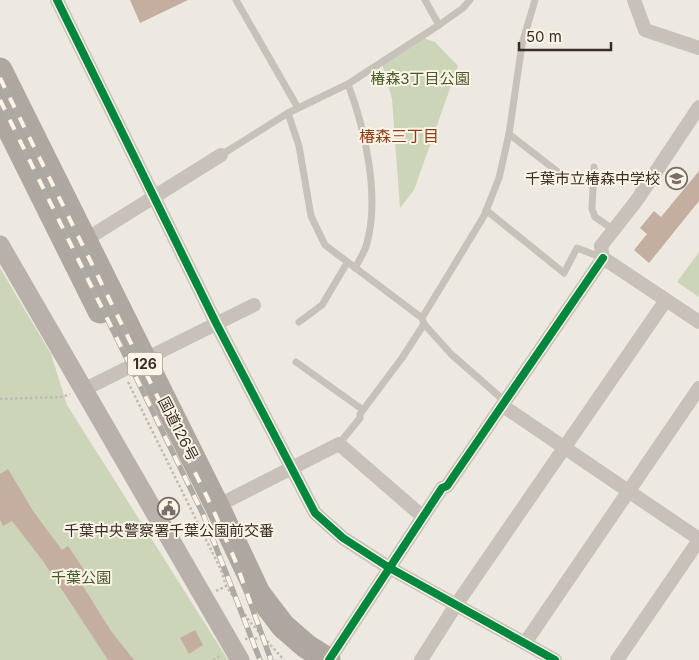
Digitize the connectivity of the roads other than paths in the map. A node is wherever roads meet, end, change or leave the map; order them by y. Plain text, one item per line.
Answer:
1 (57, 0) edge
2 (236, 0) edge
3 (425, 0) edge
4 (470, 0) edge
5 (534, 0) edge
6 (634, 0) edge
7 (439, 25) junction
8 (699, 48) edge
9 (0, 70) edge
10 (348, 84) junction
11 (699, 107) edge
12 (298, 108) junction
13 (0, 110) edge
14 (288, 113) junction
15 (509, 134) junction
16 (221, 155) joint
17 (594, 167) dead end
18 (558, 172) dead end
19 (155, 196) junction
20 (486, 210) junction
21 (614, 231) junction
22 (85, 240) junction
23 (0, 245) edge
24 (604, 258) junction
25 (348, 263) junction
26 (355, 268) junction
27 (666, 300) junction
28 (254, 305) dead end
29 (423, 321) junction
30 (299, 322) dead end
31 (699, 322) edge
32 (216, 323) junction
33 (296, 362) dead end
34 (132, 369) junction
35 (699, 388) edge
36 (85, 389) junction
37 (502, 406) junction
38 (363, 410) junction
39 (339, 444) junction
40 (564, 447) junction
41 (291, 469) junction
42 (628, 491) junction
43 (217, 506) junction
44 (422, 516) junction
45 (699, 539) edge
46 (388, 567) junction
47 (456, 605) junction
48 (524, 643) junction
49 (300, 656) edge
50 (240, 660) edge
51 (329, 660) edge
52 (421, 660) edge
53 (555, 660) edge
54 (617, 660) edge

1 - 19 street
2 - 12 lane
3 - 7 lane
4 - 7 lane
5 - 15 lane
6 - 8 street
7 - 10 lane
9 - 22 highway, 国道126号 / 126
10 - 12 lane
10 - 26 lane
11 - 21 street
12 - 14 lane
13 - 34 highway, 国道126号 / 126
14 - 16 lane
14 - 25 lane
15 - 18 lane
15 - 20 lane
16 - 19 street
17 - 21 lane
19 - 22 street
19 - 32 street
20 - 24 lane
20 - 29 lane
21 - 24 street
22 - 34 highway, 国道126号 / 126
23 - 36 street
24 - 27 street
24 - 37 street
25 - 26 lane
25 - 30 lane
26 - 29 lane
27 - 31 street
27 - 40 street
28 - 32 street
29 - 37 lane
29 - 38 lane
32 - 34 street
32 - 41 street
33 - 38 lane
34 - 36 street
34 - 43 highway, 国道126号 / 126
34 - 49 highway, 国道126号 / 126
35 - 42 street
36 - 50 street
37 - 40 street
37 - 44 street
38 - 39 lane
39 - 41 street
39 - 44 street
40 - 42 street
40 - 47 street
41 - 43 street
41 - 46 street
42 - 45 street
42 - 48 street
43 - 49 highway, 国道126号 / 126
44 - 46 street
45 - 54 street
46 - 47 street
46 - 51 street
47 - 48 street
47 - 52 street
48 - 53 street
49 - 51 highway, 国道126号 / 126

